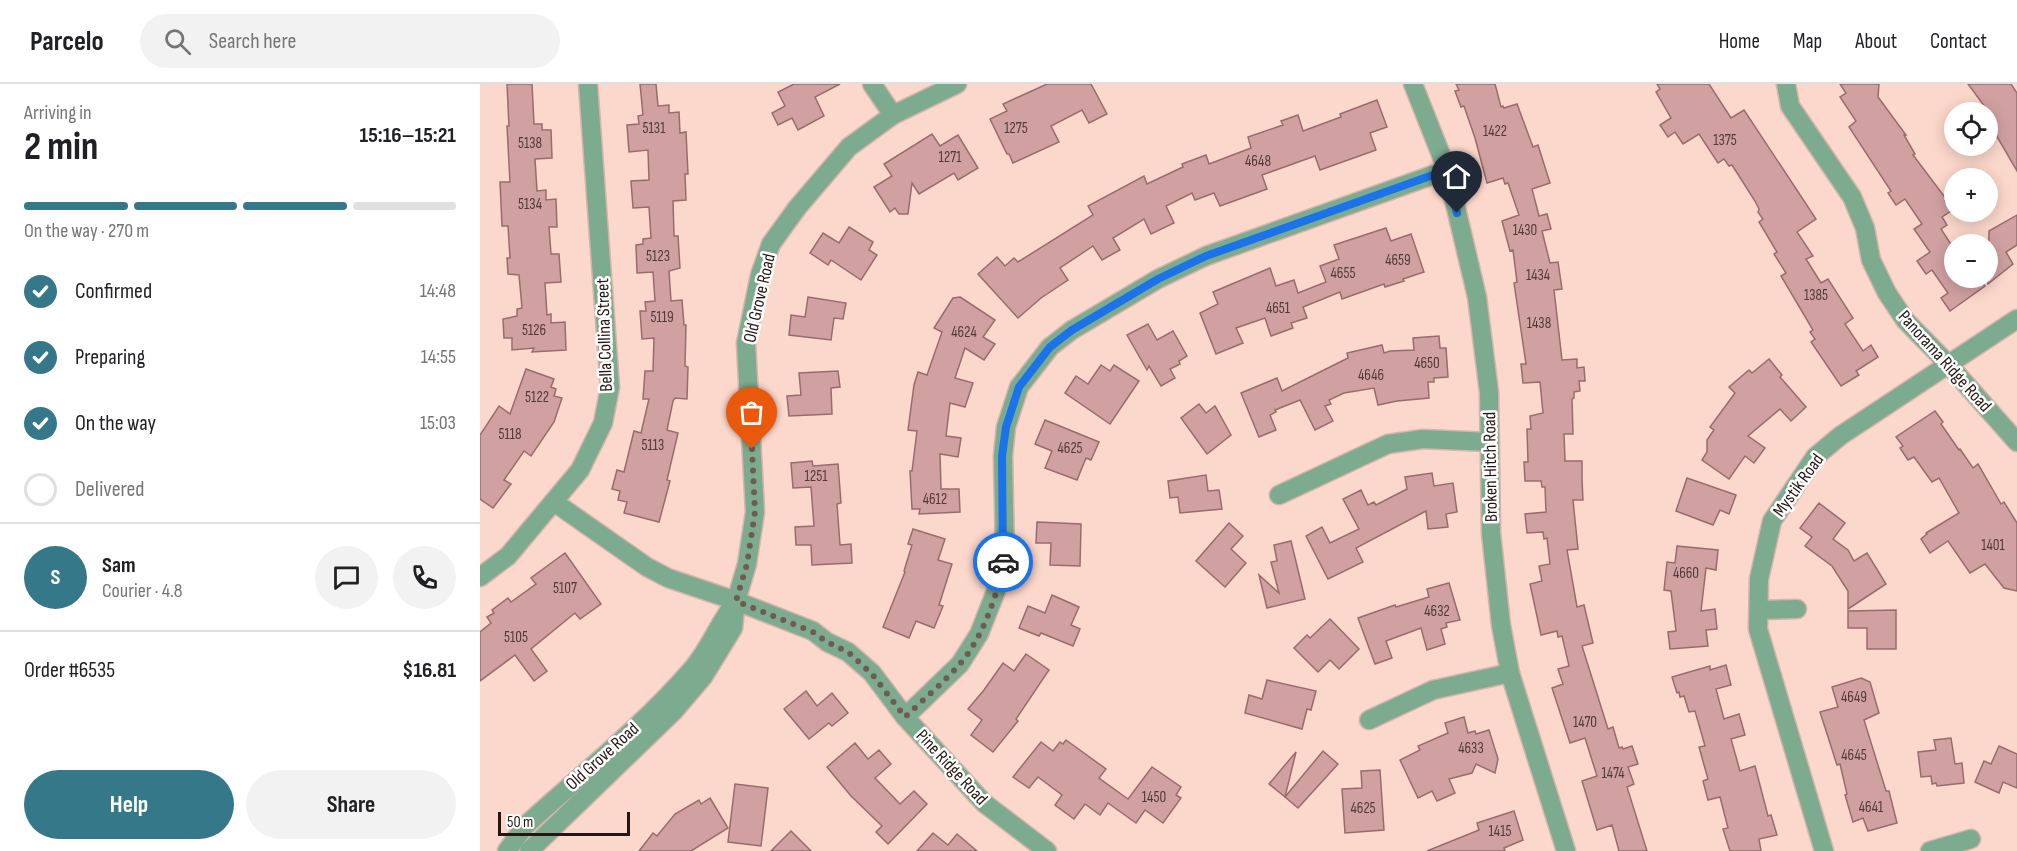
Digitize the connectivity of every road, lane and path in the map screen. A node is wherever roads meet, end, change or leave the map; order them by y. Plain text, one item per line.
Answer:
1 (588, 84) edge
2 (872, 84) edge
3 (957, 84) edge
4 (1413, 84) edge
5 (1786, 84) edge
6 (893, 115) junction
7 (1447, 170) junction
8 (2017, 319) edge
9 (1948, 364) junction
10 (1489, 442) junction
11 (2017, 442) edge
12 (1279, 495) dead end
13 (554, 502) junction
14 (480, 577) edge
15 (736, 601) junction
16 (1797, 609) dead end
17 (1760, 610) junction
18 (1510, 673) junction
19 (905, 717) junction
20 (1369, 720) dead end
21 (1971, 839) dead end
22 (507, 851) edge
23 (529, 851) edge
24 (1047, 851) edge
25 (1566, 851) edge
26 (1824, 851) edge
27 (1930, 851) edge

1 - 13 street, Bella Collina Street
2 - 6 street
3 - 6 street, Old Grove Road
4 - 7 street, Broken Hitch Road
5 - 9 street, Panorama Ridge Road
6 - 15 street, Old Grove Road
7 - 10 street, Broken Hitch Road
7 - 19 street
8 - 9 street, Mystik Road
9 - 11 street, Panorama Ridge Road
9 - 17 street, Mystik Road
10 - 12 street
10 - 18 street, Broken Hitch Road
13 - 14 street, Bella Collina Street
13 - 15 street, Pine Ridge Road
15 - 19 street, Pine Ridge Road
15 - 22 street, Old Grove Road
15 - 23 street, Old Grove Road
16 - 17 street
17 - 26 street, Mystik Road
18 - 20 street
18 - 25 street, Broken Hitch Road
19 - 24 street, Pine Ridge Road
21 - 27 street

